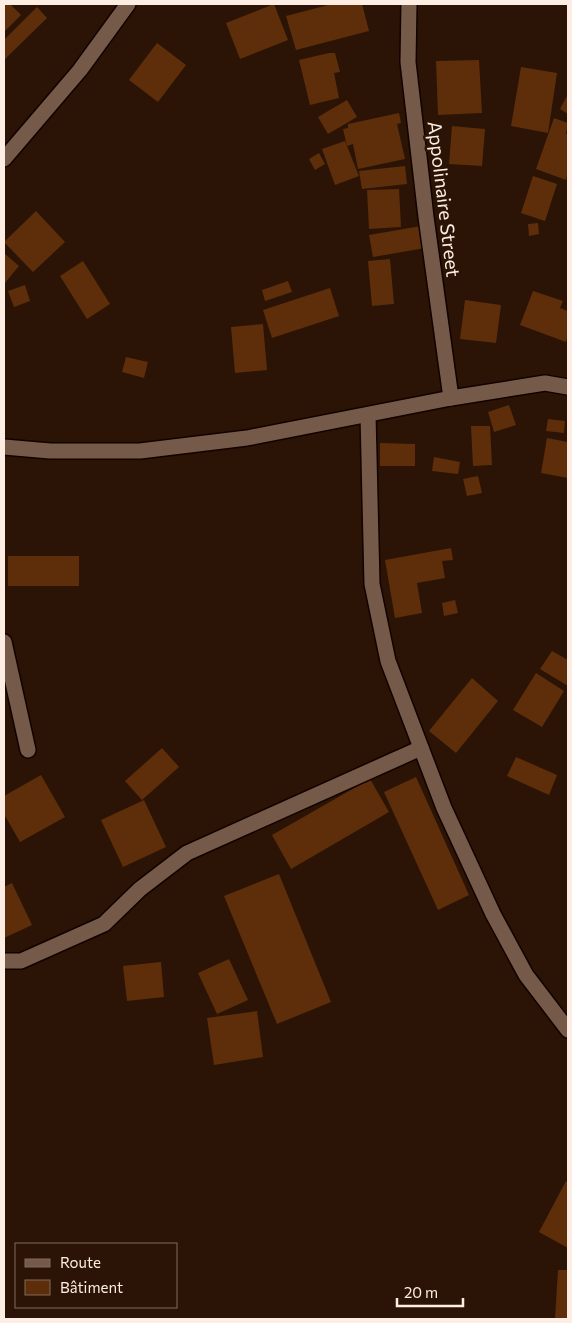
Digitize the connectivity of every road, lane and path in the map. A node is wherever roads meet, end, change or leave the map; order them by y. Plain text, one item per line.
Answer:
1 (128, 4) edge
2 (409, 4) edge
3 (4, 159) edge
4 (568, 387) edge
5 (451, 398) junction
6 (368, 415) junction
7 (4, 447) edge
8 (4, 642) edge
9 (421, 748) junction
10 (28, 750) dead end
11 (4, 961) edge
12 (568, 1030) edge

1 - 3 street
2 - 5 street, Appolinaire Street
4 - 5 street
5 - 6 street
6 - 7 street
6 - 9 street
8 - 10 street
9 - 11 street
9 - 12 street

